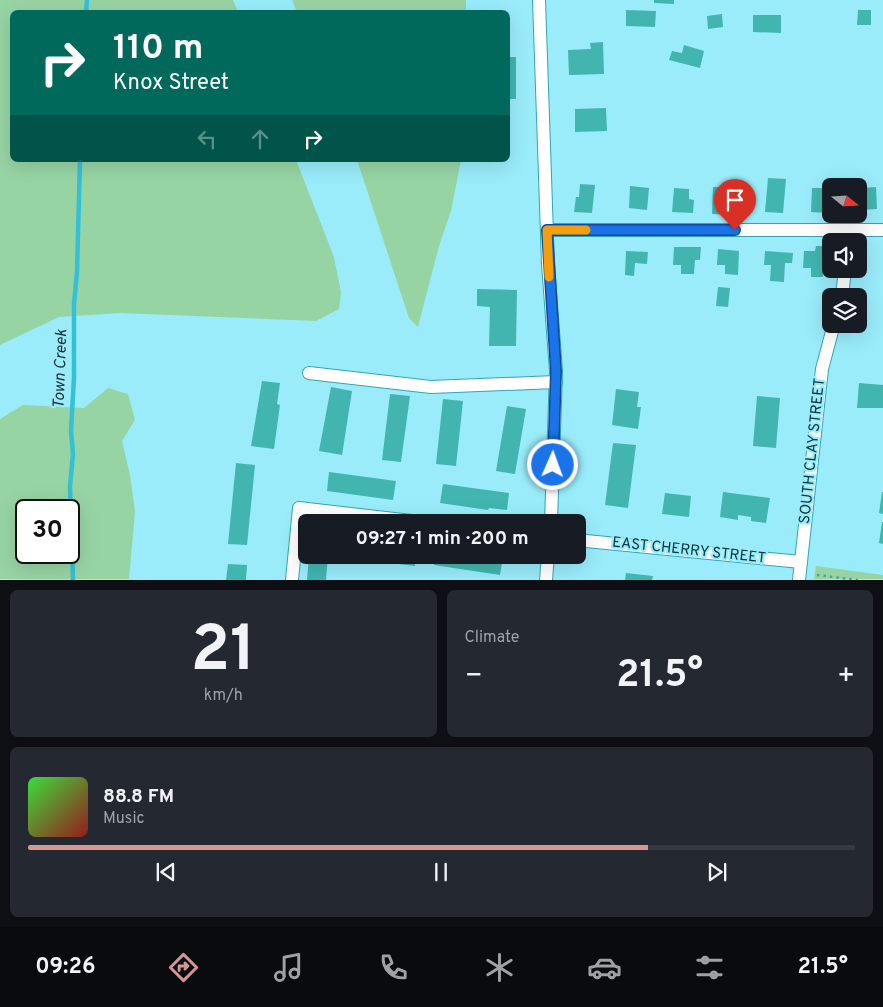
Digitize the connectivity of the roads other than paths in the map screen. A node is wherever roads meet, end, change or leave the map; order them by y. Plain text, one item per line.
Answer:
1 (539, 0) edge
2 (547, 230) junction
3 (883, 230) edge
4 (861, 233) edge
5 (822, 235) edge
6 (832, 333) edge
7 (309, 373) dead end
8 (556, 382) junction
9 (298, 514) edge
10 (351, 514) edge
11 (551, 514) edge
12 (298, 518) edge
13 (586, 541) edge
14 (801, 562) junction
15 (547, 564) edge
16 (292, 580) edge
17 (546, 580) edge
18 (799, 580) edge

1 - 2 street
2 - 5 street
2 - 8 street
3 - 4 street
6 - 14 street, SOUTH CLAY STREET
7 - 8 street
8 - 11 street
9 - 10 street
12 - 16 street
13 - 14 street, EAST CHERRY STREET
14 - 18 street, SOUTH CLAY STREET
15 - 17 street

